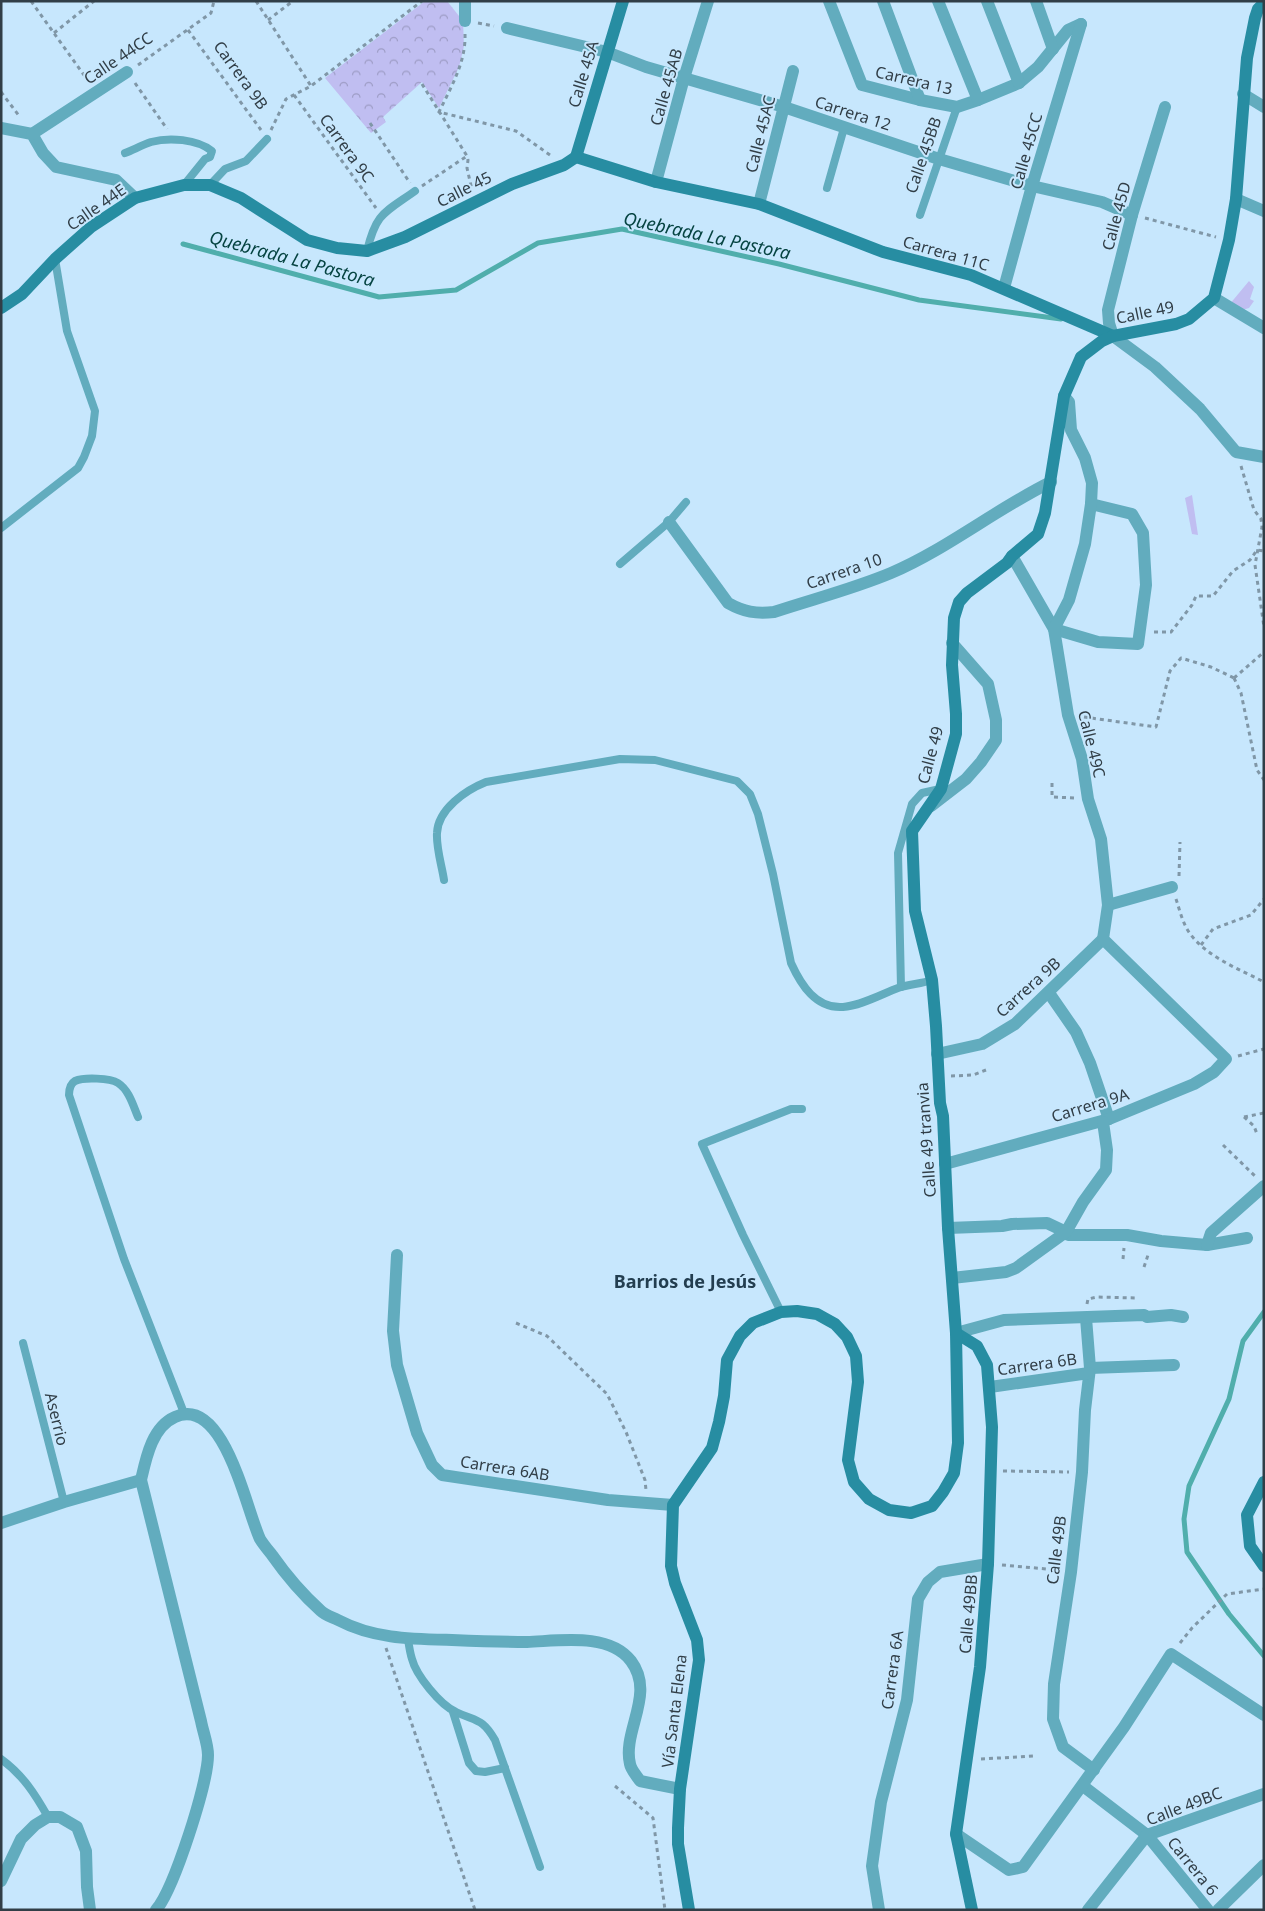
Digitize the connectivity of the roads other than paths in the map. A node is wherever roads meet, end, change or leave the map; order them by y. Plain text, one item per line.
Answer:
1 (465, 1) edge
2 (623, 1) edge
3 (708, 1) edge
4 (829, 1) edge
5 (883, 1) edge
6 (938, 1) edge
7 (987, 1) edge
8 (1036, 1) edge
9 (1264, 3) edge
10 (465, 21) road end
11 (1080, 24) joint
12 (506, 28) road end
13 (1053, 49) junction
14 (607, 52) junction
15 (793, 71) dead end
16 (127, 72) road end
17 (684, 78) junction
18 (1019, 83) junction
19 (1243, 94) junction
20 (920, 100) junction
21 (978, 100) junction
22 (1264, 106) edge
23 (784, 107) junction
24 (957, 107) junction
25 (1166, 107) dead end
26 (1, 128) edge
27 (844, 128) junction
28 (32, 134) junction
29 (267, 139) road end
30 (124, 153) dead end
31 (576, 157) junction
32 (939, 159) junction
33 (656, 182) junction
34 (184, 184) junction
35 (210, 184) junction
36 (1032, 186) junction
37 (827, 188) dead end
38 (415, 191) road end
39 (135, 198) junction
40 (1236, 199) junction
41 (759, 204) junction
42 (1264, 211) edge
43 (920, 215) dead end
44 (1132, 215) junction
45 (367, 251) junction
46 (55, 259) junction
47 (1004, 288) junction
48 (1214, 298) junction
49 (1, 308) edge
50 (1264, 328) edge
51 (1113, 336) junction
52 (1064, 396) junction
53 (1264, 457) edge
54 (1050, 482) junction
55 (686, 502) dead end
56 (1091, 504) junction
57 (669, 522) junction
58 (1, 528) edge
59 (1012, 556) junction
60 (620, 564) dead end
61 (1054, 629) junction
62 (952, 643) junction
63 (941, 789) junction
64 (925, 811) junction
65 (444, 880) dead end
66 (1172, 887) road end
67 (1108, 905) junction
68 (1103, 939) junction
69 (932, 980) junction
70 (901, 987) junction
71 (1049, 993) junction
72 (938, 1054) junction
73 (802, 1108) dead end
74 (138, 1117) dead end
75 (1106, 1121) junction
76 (945, 1164) junction
77 (1261, 1182) edge
78 (948, 1228) junction
79 (1066, 1232) junction
80 (1247, 1238) dead end
81 (1207, 1245) junction
82 (397, 1255) dead end
83 (952, 1278) junction
84 (781, 1312) junction
85 (1183, 1317) dead end
86 (1086, 1318) junction
87 (956, 1333) junction
88 (23, 1343) dead end
89 (1174, 1365) dead end
90 (1090, 1370) junction
91 (990, 1387) junction
92 (184, 1413) junction
93 (141, 1480) junction
94 (1264, 1482) edge
95 (64, 1502) junction
96 (673, 1505) junction
97 (1, 1523) edge
98 (988, 1564) junction
99 (1264, 1566) edge
100 (408, 1640) junction
101 (453, 1712) junction
102 (1264, 1715) edge
103 (1, 1759) edge
104 (505, 1768) junction
105 (1094, 1770) junction
106 (1083, 1786) junction
107 (680, 1789) junction
108 (1264, 1794) edge
109 (48, 1817) junction
110 (956, 1834) junction
111 (1147, 1835) junction
112 (1264, 1865) edge
113 (540, 1867) dead end
114 (1, 1881) edge
115 (90, 1910) edge
116 (156, 1910) edge
117 (689, 1910) edge
118 (879, 1910) edge
119 (972, 1910) edge
120 (1088, 1910) edge
121 (1208, 1910) edge
122 (1218, 1910) edge

1 - 10 street
2 - 14 main road, Calle 45A
3 - 17 street, Calle 45AB
4 - 20 street, Carrera 13
5 - 20 street, Calle 45BB
6 - 21 street
7 - 18 street
8 - 13 street
9 - 19 main road
11 - 13 street, Carrera 13
11 - 36 street, Calle 45CC
12 - 14 street, Carrera 12
13 - 18 street, Carrera 13
14 - 17 street, Carrera 12
14 - 31 main road, Calle 45A
15 - 23 street, Calle 45AC
16 - 28 street, Calle 44CC
17 - 23 street, Carrera 12
17 - 33 street, Calle 45AB
18 - 21 street, Carrera 13
19 - 22 street
19 - 40 main road
20 - 24 street, Carrera 13
21 - 24 street, Carrera 13
23 - 27 street, Carrera 12
23 - 41 street, Calle 45AC
24 - 32 lane, Calle 45BB
25 - 44 street, Calle 45D
26 - 28 street
27 - 32 street, Carrera 12
27 - 37 lane
28 - 39 street
29 - 35 lane
30 - 34 lane
31 - 33 main road, Carrera 11C
31 - 45 main road, Calle 45
32 - 36 street, Carrera 12
32 - 43 lane, Calle 45BB
33 - 41 main road, Carrera 11C
34 - 35 main road, Calle 44E
34 - 39 main road, Calle 44E
35 - 45 main road, Calle 44E
36 - 44 street, Carrera 12
36 - 47 street, Calle 45CC
38 - 45 lane
39 - 46 main road, Calle 44E
40 - 42 street
40 - 48 main road
41 - 47 main road, Carrera 11C
44 - 51 street, Calle 45D
46 - 49 main road, Calle 44E
46 - 58 lane
47 - 51 main road, Carrera 11C
48 - 50 street
48 - 51 main road, Calle 49
51 - 52 main road, Calle 49
51 - 53 street, Carrera 11C
52 - 54 main road, Calle 49
52 - 56 street
54 - 57 street, Carrera 10
54 - 59 main road, Calle 49
55 - 57 lane
56 - 61 street
56 - 61 street
57 - 60 lane
59 - 61 street
59 - 62 main road, Calle 49
61 - 67 street, Calle 49C
62 - 63 main road, Calle 49
62 - 64 street, Calle 49
63 - 64 main road, Calle 49
63 - 70 lane
64 - 69 main road, Calle 49 tranvia
65 - 70 lane
66 - 67 street
67 - 68 street, Calle 49C
68 - 71 street, Carrera 9B
68 - 75 street, Carrera 9A
69 - 70 lane
69 - 72 main road, Calle 49 tranvia
71 - 72 street, Carrera 9B
71 - 75 street
72 - 76 main road, Calle 49 tranvia
73 - 84 lane
74 - 92 lane
75 - 76 street, Carrera 9A
75 - 79 street
76 - 78 main road, Calle 49 tranvia
77 - 81 street
78 - 79 street
78 - 83 main road, Calle 49 tranvia
79 - 81 street
79 - 83 street
80 - 81 street
82 - 96 street, Carrera 6AB
83 - 87 main road, Calle 49 tranvia
84 - 87 main road, Calle 49 tranvia
84 - 96 main road
85 - 86 street
86 - 87 street
86 - 90 street, Calle 49B
87 - 91 main road, Calle 49BB
88 - 95 lane, Aserrio
89 - 90 street, Carrera 6B
90 - 91 street, Carrera 6B
90 - 105 street, Calle 49B
91 - 98 main road, Calle 49BB
92 - 93 street
92 - 100 street
93 - 95 street
93 - 116 street
94 - 99 main road
95 - 97 street
96 - 107 main road, Vía Santa Elena
98 - 110 main road, Calle 49BB
98 - 118 street, Carrera 6A
100 - 101 lane
100 - 107 street
101 - 104 lane
101 - 104 lane
102 - 105 street
103 - 109 lane
104 - 113 lane
105 - 106 street
106 - 110 street
106 - 111 street, Carrera 6
107 - 117 main road, Vía Santa Elena
108 - 111 street, Calle 49BC
109 - 114 street
109 - 115 street
110 - 119 main road, Calle 49BB
111 - 120 street, Calle 49BC
111 - 121 street, Carrera 6
112 - 122 street

